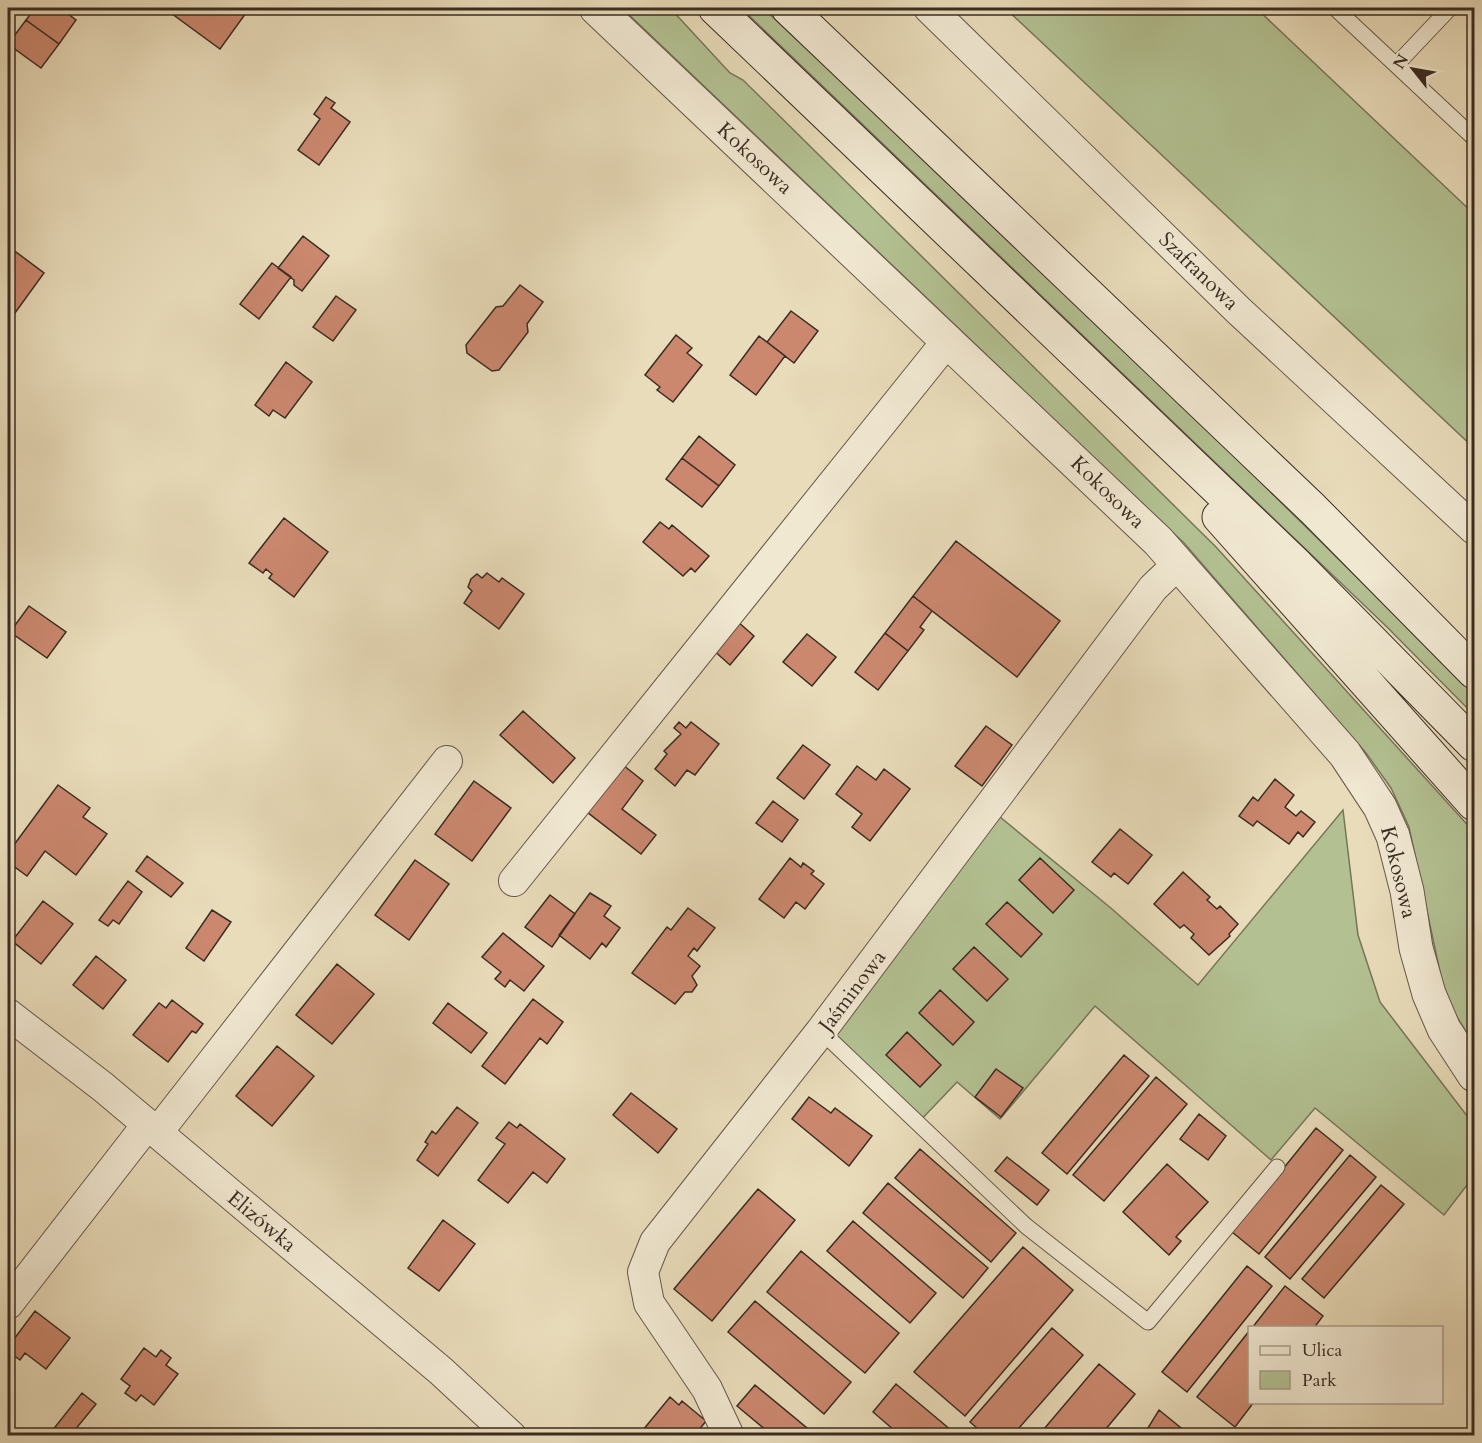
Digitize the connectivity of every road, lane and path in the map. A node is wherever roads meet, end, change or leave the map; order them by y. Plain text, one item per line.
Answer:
1 (596, 8) edge
2 (715, 8) edge
3 (788, 8) edge
4 (929, 8) edge
5 (1335, 8) edge
6 (1449, 8) edge
7 (1396, 65) junction
8 (1474, 138) edge
9 (948, 340) junction
10 (1164, 436) junction
11 (1474, 529) edge
12 (1179, 563) junction
13 (1474, 672) edge
14 (1474, 745) edge
15 (447, 761) dead end
16 (1474, 804) edge
17 (514, 882) dead end
18 (8, 1014) edge
19 (821, 1031) junction
20 (1474, 1075) edge
21 (152, 1129) junction
22 (1277, 1167) dead end
23 (8, 1304) edge
24 (511, 1436) edge
25 (729, 1436) edge

1 - 9 main road, Kokosowa
2 - 10 main road
3 - 13 main road
4 - 11 street, Szafranowa
5 - 7 lane
6 - 7 lane
7 - 8 lane
9 - 12 main road, Kokosowa
9 - 17 street
10 - 14 main road
10 - 16 main road
12 - 19 street, Jaśminowa
12 - 20 main road, Kokosowa
15 - 21 street
18 - 21 street, Elizówka
19 - 22 lane
19 - 25 street, Jaśminowa
21 - 23 street
21 - 24 street, Elizówka

